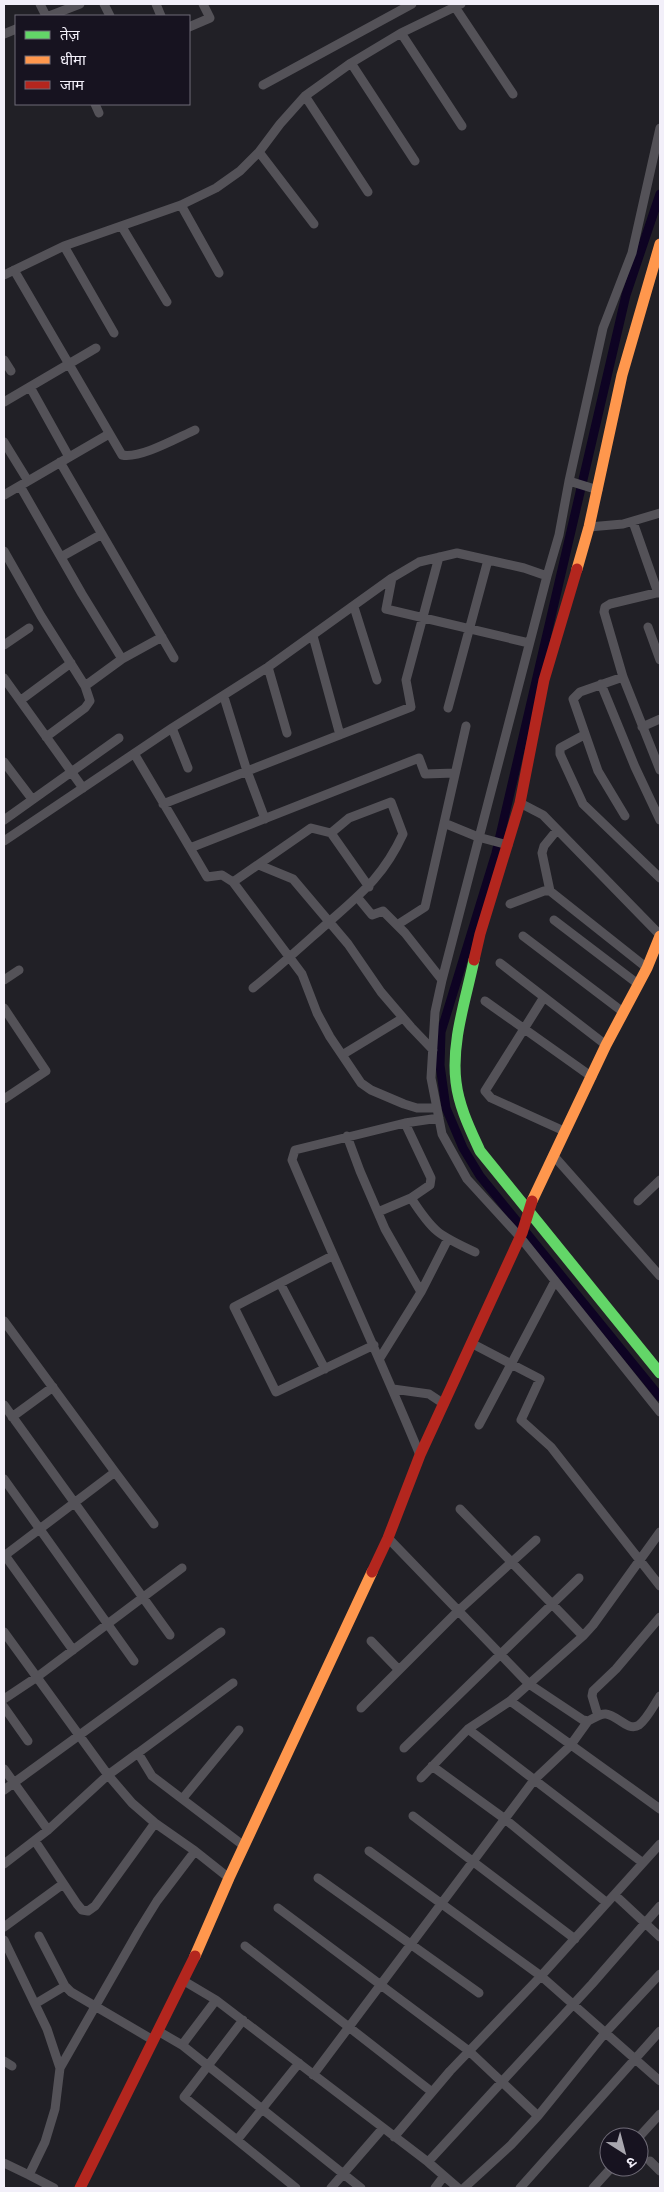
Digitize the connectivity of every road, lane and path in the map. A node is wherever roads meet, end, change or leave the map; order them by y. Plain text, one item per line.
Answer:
1 (40, 4) edge
2 (80, 4) edge
3 (203, 4) edge
4 (412, 4) edge
5 (458, 5) edge
6 (400, 6) edge
7 (58, 14) edge
8 (46, 15) edge
9 (190, 27) edge
10 (401, 33) junction
11 (351, 63) junction
12 (263, 85) dead end
13 (513, 94) dead end
14 (305, 96) junction
15 (462, 126) dead end
16 (660, 128) edge
17 (260, 152) junction
18 (415, 161) dead end
19 (368, 192) dead end
20 (181, 205) junction
21 (314, 224) dead end
22 (122, 227) junction
23 (660, 244) edge
24 (64, 246) junction
25 (14, 270) junction
26 (218, 273) dead end
27 (4, 275) edge
28 (167, 302) dead end
29 (114, 333) dead end
30 (96, 348) dead end
31 (4, 360) edge
32 (68, 364) junction
33 (11, 371) dead end
34 (30, 387) junction
35 (4, 402) edge
36 (195, 430) dead end
37 (109, 434) junction
38 (4, 442) edge
39 (69, 457) junction
40 (60, 462) junction
41 (573, 482) junction
42 (24, 483) junction
43 (595, 489) junction
44 (4, 495) edge
45 (660, 513) edge
46 (634, 522) junction
47 (597, 527) junction
48 (102, 534) junction
49 (4, 551) edge
50 (61, 557) junction
51 (439, 557) junction
52 (488, 560) junction
53 (547, 576) junction
54 (392, 578) junction
55 (659, 593) edge
56 (354, 607) junction
57 (423, 618) junction
58 (648, 627) dead end
59 (29, 628) dead end
60 (470, 629) junction
61 (313, 636) junction
62 (162, 637) junction
63 (529, 643) junction
64 (4, 646) edge
65 (174, 658) dead end
66 (122, 659) junction
67 (660, 660) edge
68 (71, 663) junction
69 (268, 667) junction
70 (623, 677) junction
71 (4, 678) edge
72 (377, 680) dead end
73 (601, 684) junction
74 (85, 686) junction
75 (224, 697) junction
76 (21, 700) junction
77 (448, 708) dead end
78 (660, 719) edge
79 (466, 726) dead end
80 (642, 727) junction
81 (172, 728) junction
82 (287, 733) dead end
83 (340, 735) junction
84 (584, 735) junction
85 (46, 737) junction
86 (118, 738) dead end
87 (135, 755) junction
88 (4, 762) edge
89 (188, 768) dead end
90 (660, 770) edge
91 (247, 771) junction
92 (455, 773) junction
93 (77, 781) junction
94 (32, 799) junction
95 (520, 803) junction
96 (163, 804) junction
97 (625, 816) dead end
98 (264, 819) junction
99 (4, 820) edge
100 (660, 820) edge
101 (444, 823) junction
102 (557, 830) junction
103 (331, 833) junction
104 (478, 838) junction
105 (4, 841) edge
106 (501, 843) junction
107 (190, 848) junction
108 (259, 865) junction
109 (660, 878) edge
110 (233, 882) junction
111 (369, 887) junction
112 (550, 891) junction
113 (358, 898) junction
114 (510, 904) dead end
115 (554, 920) dead end
116 (330, 921) junction
117 (397, 925) junction
118 (660, 935) edge
119 (523, 936) dead end
120 (291, 958) junction
121 (500, 963) dead end
122 (647, 968) junction
123 (19, 970) dead end
124 (4, 980) edge
125 (442, 980) junction
126 (638, 984) junction
127 (253, 988) dead end
128 (544, 997) junction
129 (485, 1001) dead end
130 (4, 1008) edge
131 (623, 1012) junction
132 (402, 1018) junction
133 (524, 1029) junction
134 (606, 1044) junction
135 (433, 1050) junction
136 (342, 1055) junction
137 (592, 1077) junction
138 (5, 1096) edge
139 (438, 1113) junction
140 (405, 1123) junction
141 (564, 1131) junction
142 (347, 1136) junction
143 (553, 1155) junction
144 (660, 1180) edge
145 (411, 1198) junction
146 (638, 1201) dead end
147 (378, 1212) junction
148 (528, 1214) junction
149 (521, 1235) junction
150 (448, 1239) junction
151 (475, 1252) dead end
152 (332, 1256) junction
153 (660, 1276) edge
154 (554, 1281) junction
155 (280, 1283) junction
156 (421, 1292) junction
157 (4, 1321) edge
158 (471, 1343) junction
159 (374, 1346) junction
160 (380, 1358) junction
161 (510, 1364) junction
162 (325, 1368) junction
163 (660, 1373) edge
164 (53, 1387) junction
165 (393, 1389) junction
166 (441, 1402) junction
167 (4, 1406) edge
168 (660, 1412) edge
169 (12, 1417) junction
170 (479, 1425) dead end
171 (420, 1455) junction
172 (115, 1472) junction
173 (4, 1479) edge
174 (75, 1502) junction
175 (460, 1509) dead end
176 (154, 1524) dead end
177 (40, 1528) junction
178 (660, 1532) edge
179 (388, 1538) junction
180 (536, 1540) dead end
181 (4, 1555) edge
182 (640, 1559) junction
183 (510, 1563) junction
184 (182, 1568) dead end
185 (579, 1578) dead end
186 (660, 1586) edge
187 (144, 1597) junction
188 (552, 1604) junction
189 (458, 1611) junction
190 (660, 1617) edge
191 (109, 1623) junction
192 (4, 1632) edge
193 (221, 1632) dead end
194 (170, 1635) dead end
195 (583, 1636) junction
196 (371, 1641) dead end
197 (73, 1650) junction
198 (500, 1654) junction
199 (134, 1661) dead end
200 (398, 1670) junction
201 (37, 1677) junction
202 (233, 1683) dead end
203 (529, 1684) junction
204 (660, 1696) edge
205 (4, 1699) edge
206 (510, 1701) junction
207 (4, 1707) edge
208 (361, 1708) dead end
209 (598, 1716) junction
210 (588, 1721) junction
211 (468, 1729) junction
212 (238, 1730) dead end
213 (80, 1735) junction
214 (28, 1741) dead end
215 (570, 1746) junction
216 (404, 1748) dead end
217 (138, 1753) junction
218 (432, 1766) junction
219 (4, 1769) edge
220 (108, 1775) junction
221 (421, 1778) dead end
222 (534, 1780) junction
223 (14, 1781) junction
224 (4, 1790) edge
225 (183, 1798) junction
226 (660, 1809) edge
227 (414, 1816) dead end
228 (505, 1819) junction
229 (155, 1823) junction
230 (48, 1830) junction
231 (34, 1841) junction
232 (660, 1844) edge
233 (244, 1846) junction
234 (195, 1851) junction
235 (369, 1851) dead end
236 (474, 1861) junction
237 (4, 1864) edge
238 (643, 1864) junction
239 (229, 1878) junction
240 (318, 1878) dead end
241 (63, 1884) junction
242 (615, 1895) junction
243 (442, 1903) junction
244 (607, 1903) junction
245 (660, 1906) edge
246 (278, 1908) dead end
247 (645, 1923) junction
248 (4, 1927) edge
249 (39, 1936) dead end
250 (660, 1937) edge
251 (575, 1938) junction
252 (4, 1940) edge
253 (411, 1944) junction
254 (245, 1946) dead end
255 (660, 1974) edge
256 (541, 1976) junction
257 (184, 1981) junction
258 (64, 1986) junction
259 (380, 1986) junction
260 (479, 1993) dead end
261 (216, 2000) junction
262 (34, 2004) junction
263 (574, 2004) junction
264 (96, 2008) junction
265 (243, 2020) junction
266 (349, 2028) junction
267 (660, 2030) edge
268 (605, 2033) junction
269 (156, 2036) junction
270 (182, 2045) junction
271 (469, 2051) junction
272 (636, 2060) junction
273 (4, 2061) edge
274 (299, 2063) junction
275 (208, 2065) junction
276 (12, 2066) dead end
277 (60, 2068) junction
278 (314, 2075) junction
279 (660, 2081) edge
280 (502, 2082) junction
281 (432, 2092) junction
282 (262, 2109) junction
283 (660, 2114) edge
284 (538, 2116) junction
285 (649, 2127) edge
286 (383, 2128) junction
287 (394, 2137) junction
288 (237, 2140) junction
289 (650, 2161) dead end
290 (4, 2162) edge
291 (428, 2162) junction
292 (660, 2171) edge
293 (343, 2174) junction
294 (29, 2176) junction
295 (444, 2176) junction
296 (603, 2177) edge
297 (54, 2188) edge
298 (80, 2188) edge
299 (296, 2188) edge
300 (331, 2188) edge
301 (361, 2188) edge
302 (435, 2188) edge
303 (458, 2188) edge
304 (464, 2188) edge
305 (520, 2188) edge
306 (593, 2188) edge

1 - 8 street
2 - 7 street
3 - 9 street
4 - 6 street
5 - 10 street
5 - 13 street
6 - 12 street
10 - 11 street
10 - 15 street
11 - 14 street
11 - 18 street
14 - 17 street
14 - 19 street
16 - 41 street
17 - 20 street
17 - 21 street
20 - 22 street
20 - 26 street
22 - 24 street
22 - 28 street
23 - 43 street
24 - 25 street
24 - 29 street
25 - 27 street
25 - 32 street
30 - 32 street
31 - 33 street
32 - 34 street
32 - 37 street
34 - 35 street
34 - 39 street
36 - 37 street
37 - 39 street
38 - 42 street
39 - 40 street
40 - 42 street
40 - 48 street
41 - 43 street
41 - 53 street
42 - 44 street
42 - 50 street
43 - 47 street
45 - 46 street
46 - 47 street
46 - 55 street
47 - 95 street
48 - 50 street
48 - 62 street
49 - 68 street
50 - 66 street
51 - 52 street
51 - 54 street
51 - 57 street
52 - 53 street
52 - 60 street
53 - 63 street
54 - 56 street
54 - 57 street
55 - 70 street
56 - 61 street
56 - 72 street
57 - 60 street
57 - 83 street
58 - 67 street
59 - 64 street
60 - 63 street
60 - 77 street
61 - 69 street
61 - 83 street
62 - 65 street
62 - 66 street
63 - 104 street
66 - 74 street
68 - 74 street
68 - 76 street
69 - 75 street
69 - 82 street
70 - 73 street
70 - 80 street
71 - 76 street
73 - 84 street
73 - 100 street
74 - 85 street
75 - 81 street
75 - 91 street
76 - 85 street
78 - 80 street
79 - 92 street
80 - 90 street
81 - 87 street
81 - 89 street
83 - 91 street
84 - 97 street
84 - 109 street
85 - 93 street
86 - 93 street
87 - 93 street
87 - 96 street
88 - 94 street
91 - 96 street
91 - 98 street
92 - 98 street
92 - 101 street
93 - 94 street
93 - 105 street
94 - 99 street
95 - 102 street
95 - 106 street
96 - 107 street
98 - 107 street
101 - 104 street
101 - 117 street
102 - 112 street
102 - 118 street
103 - 108 street
103 - 111 street
103 - 111 street
104 - 106 street
104 - 125 street
106 - 148 street
107 - 110 street
108 - 110 street
108 - 116 street
110 - 120 street
111 - 113 street
112 - 114 street
112 - 122 street
113 - 116 street
113 - 117 street
115 - 126 street
116 - 120 street
116 - 132 street
117 - 125 street
118 - 122 street
119 - 131 street
120 - 127 street
120 - 136 street
121 - 128 street
122 - 126 street
123 - 124 street
125 - 135 street
126 - 131 street
128 - 133 street
128 - 134 street
129 - 133 street
130 - 138 street
131 - 134 street
132 - 135 street
132 - 136 street
133 - 137 street
133 - 141 street
134 - 137 street
135 - 139 street
136 - 139 street
137 - 141 street
139 - 140 street
139 - 149 street
140 - 142 street
140 - 145 street
141 - 143 street
142 - 147 street
142 - 152 street
143 - 148 street
143 - 153 street
144 - 146 street
145 - 147 street
145 - 150 street
147 - 156 street
148 - 149 street
148 - 163 street
149 - 154 street
149 - 158 street
150 - 151 street
150 - 156 street
152 - 155 street
152 - 159 street
154 - 161 street
154 - 168 street
155 - 162 street
155 - 162 street
156 - 160 street
157 - 164 street
158 - 161 street
158 - 166 street
159 - 160 street
159 - 162 street
160 - 165 street
161 - 170 street
161 - 182 street
164 - 169 street
164 - 172 street
165 - 166 street
165 - 171 street
166 - 171 street
167 - 169 street
169 - 174 street
171 - 179 street
172 - 174 street
172 - 176 street
173 - 177 street
174 - 177 street
174 - 187 street
175 - 183 street
177 - 181 street
177 - 191 street
178 - 182 street
179 - 189 street
179 - 233 street
180 - 183 street
181 - 197 street
182 - 186 street
182 - 195 street
183 - 188 street
183 - 189 street
184 - 187 street
185 - 188 street
187 - 191 street
187 - 194 street
188 - 195 street
188 - 198 street
189 - 198 street
189 - 200 street
190 - 209 street
191 - 197 street
191 - 199 street
192 - 201 street
193 - 213 street
195 - 203 street
196 - 200 street
197 - 201 street
198 - 203 street
198 - 216 street
200 - 208 street
201 - 205 street
201 - 213 street
202 - 217 street
203 - 206 street
203 - 210 street
204 - 209 street
206 - 211 street
206 - 215 street
207 - 214 street
209 - 210 street
210 - 215 street
211 - 218 street
211 - 222 street
212 - 225 street
213 - 220 street
213 - 223 street
215 - 222 street
215 - 226 street
217 - 220 street
217 - 225 street
218 - 221 street
218 - 228 street
219 - 223 street
220 - 229 street
220 - 230 street
222 - 228 street
222 - 238 street
223 - 224 street
223 - 230 street
225 - 233 street
227 - 236 street
228 - 236 street
228 - 244 street
229 - 234 street
229 - 241 street
230 - 231 street
231 - 237 street
231 - 241 street
232 - 238 street
233 - 239 street
234 - 239 street
234 - 264 street
235 - 243 street
236 - 243 street
236 - 251 street
238 - 242 street
239 - 257 street
240 - 253 street
241 - 248 street
242 - 244 street
242 - 247 street
243 - 253 street
243 - 256 street
244 - 251 street
245 - 247 street
246 - 259 street
247 - 250 street
247 - 263 street
249 - 258 street
251 - 256 street
252 - 262 street
253 - 259 street
253 - 260 street
254 - 266 street
255 - 268 street
256 - 263 street
256 - 271 street
257 - 261 street
257 - 269 street
258 - 262 street
258 - 264 street
259 - 266 street
259 - 271 street
261 - 265 street
261 - 270 street
262 - 277 street
263 - 268 street
263 - 280 street
264 - 269 street
264 - 277 street
265 - 274 street
265 - 275 street
266 - 278 street
266 - 281 street
267 - 272 street
268 - 272 street
268 - 284 street
269 - 270 street
269 - 298 street
270 - 275 street
271 - 280 street
271 - 281 street
272 - 279 street
272 - 305 street
273 - 276 street
274 - 278 street
274 - 282 street
275 - 282 street
275 - 288 street
277 - 294 street
278 - 286 street
280 - 284 street
280 - 291 street
281 - 287 street
282 - 288 street
282 - 293 street
283 - 285 street
284 - 304 street
286 - 287 street
286 - 293 street
287 - 291 street
288 - 299 street
289 - 292 street
290 - 294 street
291 - 295 street
293 - 300 street
293 - 301 street
294 - 297 street
295 - 302 street
295 - 303 street
296 - 306 street

